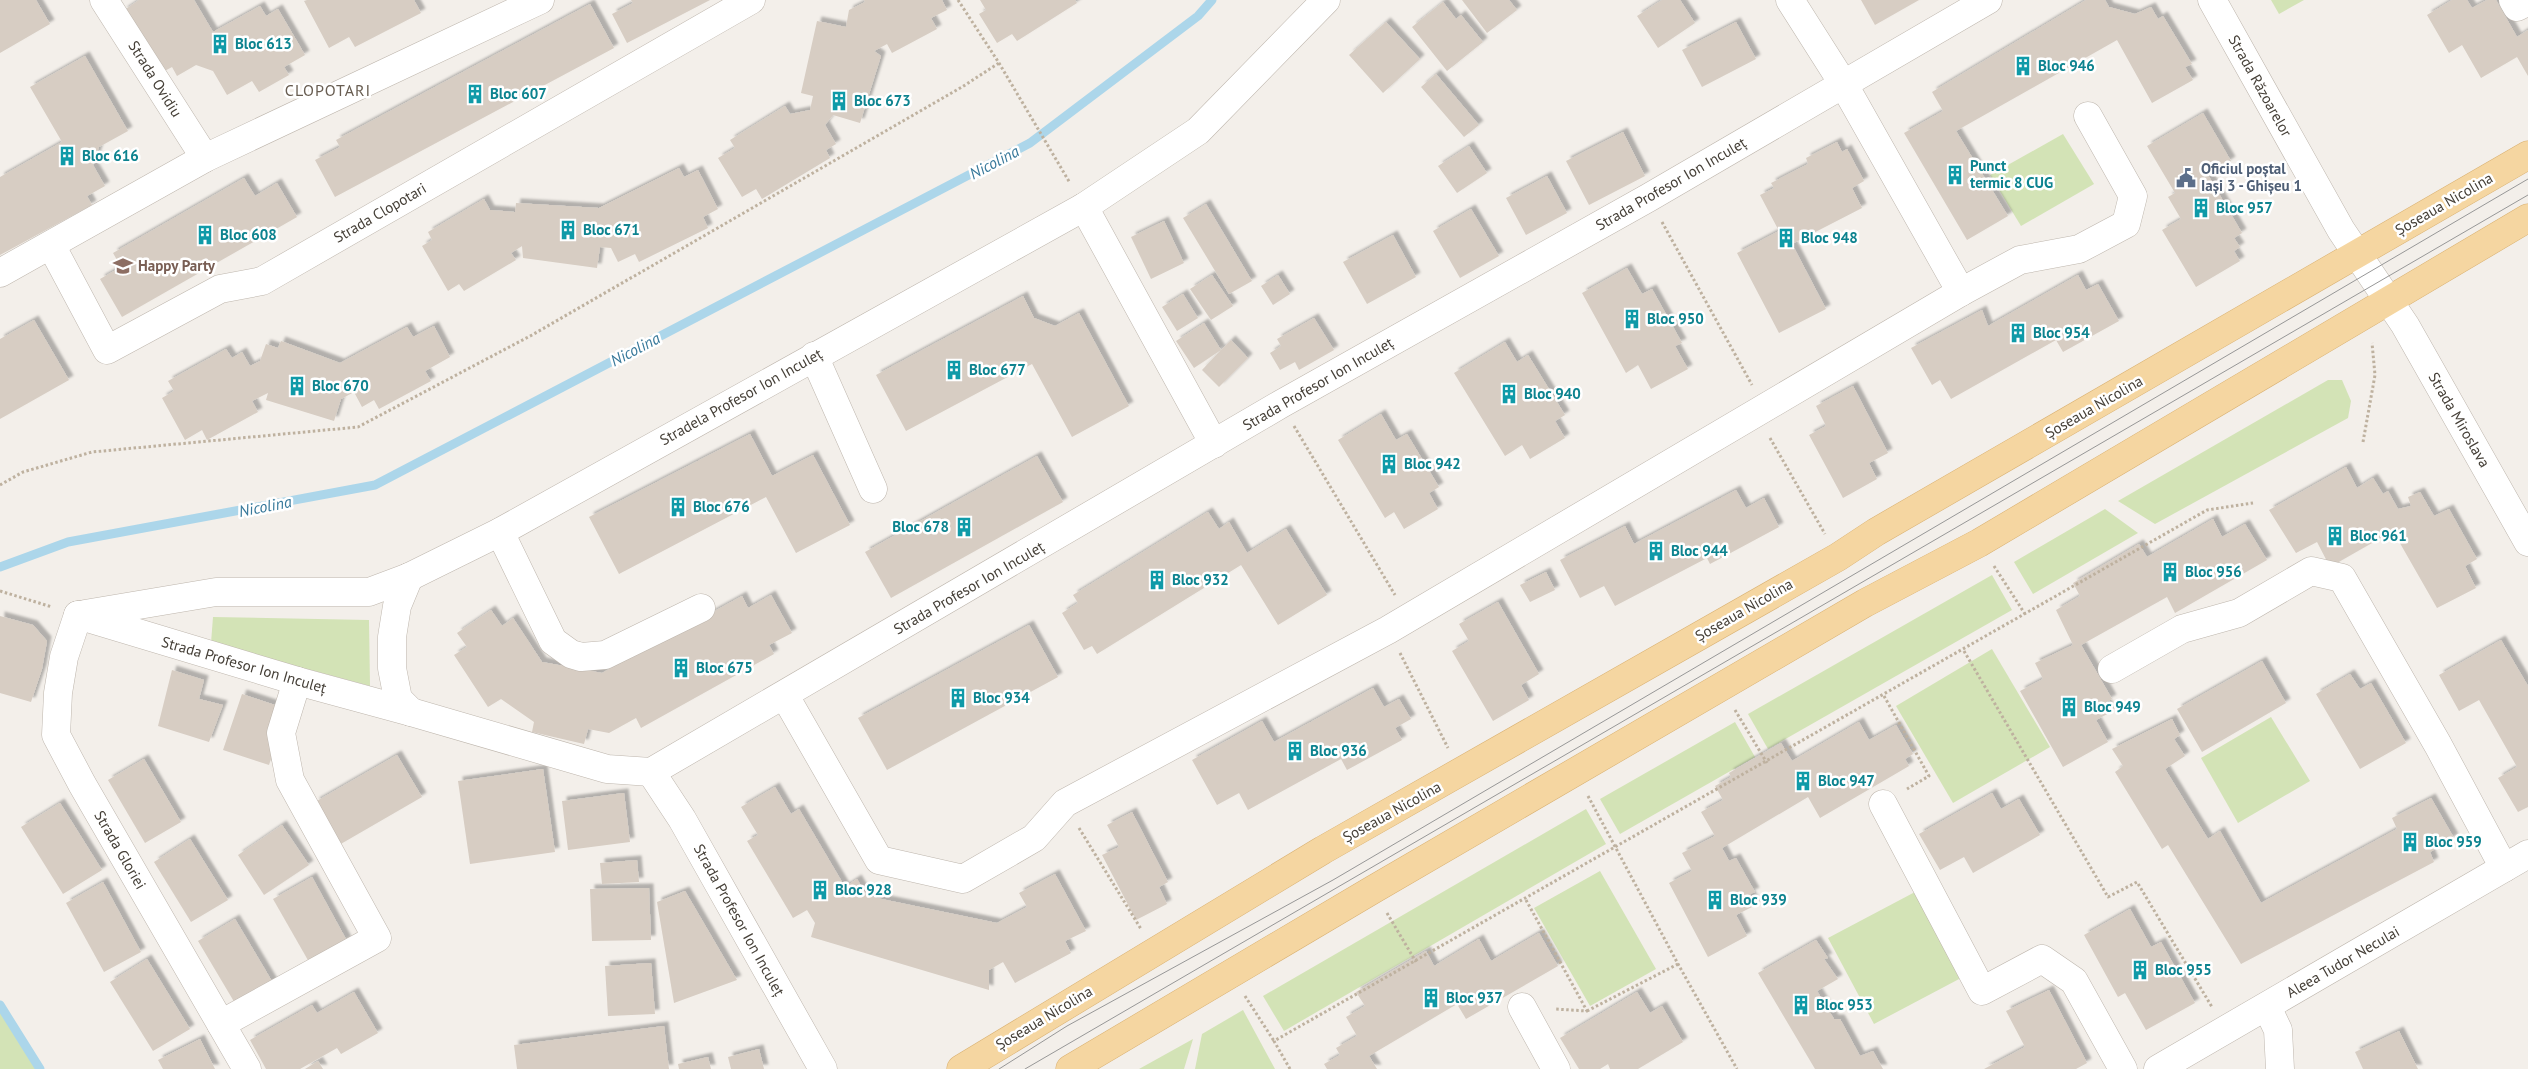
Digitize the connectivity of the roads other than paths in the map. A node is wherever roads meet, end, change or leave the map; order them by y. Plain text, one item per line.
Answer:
1 (104, 0) edge
2 (751, 0) edge
3 (1326, 0) edge
4 (1790, 0) edge
5 (1988, 0) edge
6 (2212, 0) edge
7 (2513, 0) edge
8 (2528, 1) edge
9 (530, 2) edge
10 (1844, 85) junction
11 (2088, 116) dead end
12 (2528, 155) edge
13 (205, 158) junction
14 (1084, 207) junction
15 (2528, 218) edge
16 (51, 245) junction
17 (2357, 255) junction
18 (0, 273) edge
19 (1961, 292) junction
20 (2388, 300) junction
21 (814, 356) junction
22 (1214, 444) junction
23 (873, 489) dead end
24 (500, 532) junction
25 (2528, 542) edge
26 (409, 577) junction
27 (701, 608) dead end
28 (66, 611) junction
29 (2112, 668) dead end
30 (297, 681) junction
31 (785, 696) junction
32 (411, 712) junction
33 (652, 772) junction
34 (1883, 804) road end
35 (2528, 854) edge
36 (2504, 868) junction
37 (1522, 1007) road end
38 (2266, 1008) junction
39 (221, 1024) junction
40 (816, 1066) edge
41 (247, 1069) edge
42 (961, 1069) edge
43 (1070, 1069) edge
44 (1556, 1069) edge
45 (2122, 1069) edge
46 (2158, 1069) edge
47 (2280, 1069) edge

1 - 13 street, Strada Ovidiu
2 - 16 street, Strada Clopotari
3 - 14 street, Stradela Profesor Ion Inculeț
4 - 10 street
5 - 10 street, Strada Profesor Ion Inculeț
6 - 17 street, Strada Răzoarelor
7 - 8 street
9 - 13 street
10 - 19 street
10 - 22 street, Strada Profesor Ion Inculeț
11 - 19 street
12 - 17 main road, Șoseaua Nicolina
13 - 16 street
14 - 21 street, Stradela Profesor Ion Inculeț
14 - 22 street
15 - 20 main road
16 - 18 street
17 - 20 street, Strada Răzoarelor
17 - 42 main road, Șoseaua Nicolina
19 - 31 street
20 - 25 street, Strada Miroslava
20 - 43 main road
21 - 23 street
21 - 24 street, Stradela Profesor Ion Inculeț
22 - 31 street, Strada Profesor Ion Inculeț
24 - 26 street, Stradela Profesor Ion Inculeț
24 - 27 street
26 - 28 street, Stradela Profesor Ion Inculeț
26 - 32 street
28 - 30 street, Strada Profesor Ion Inculeț
28 - 39 street, Strada Gloriei
29 - 36 street
30 - 32 street, Strada Profesor Ion Inculeț
30 - 39 street
31 - 33 street, Strada Profesor Ion Inculeț
32 - 33 street, Strada Profesor Ion Inculeț
33 - 40 street, Strada Profesor Ion Inculeț
34 - 45 street
35 - 36 street, Aleea Tudor Neculai
36 - 38 street, Aleea Tudor Neculai
37 - 44 street
38 - 46 street, Aleea Tudor Neculai
38 - 47 street
39 - 41 street, Strada Gloriei

